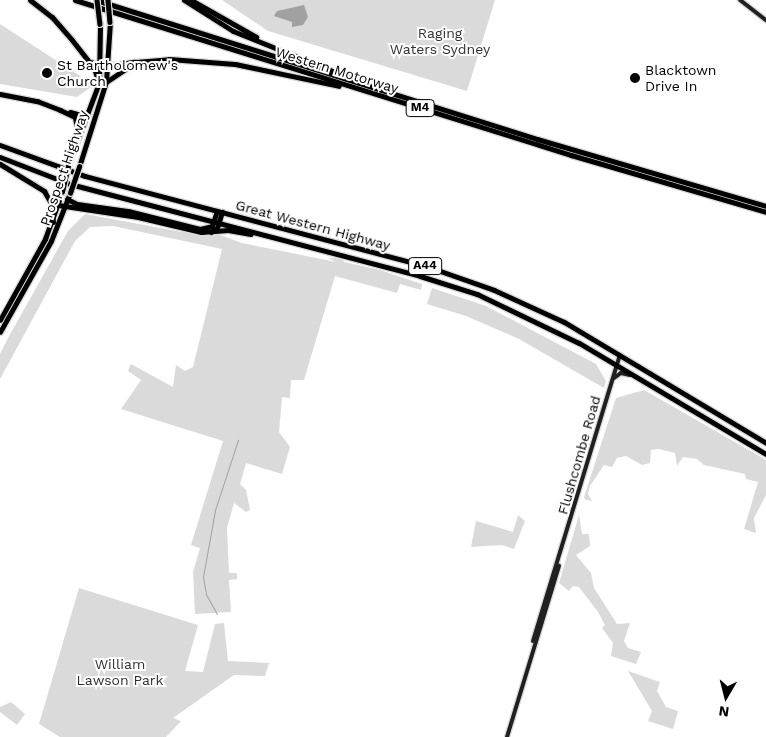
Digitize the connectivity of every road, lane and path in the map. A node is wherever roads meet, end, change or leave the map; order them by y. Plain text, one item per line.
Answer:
1 (30, 0) edge
2 (75, 0) edge
3 (96, 0) edge
4 (108, 0) edge
5 (184, 0) edge
6 (191, 0) edge
7 (740, 0) edge
8 (766, 20) edge
9 (270, 44) junction
10 (89, 61) junction
11 (136, 62) junction
12 (101, 66) junction
13 (109, 66) junction
14 (106, 82) junction
15 (99, 83) junction
16 (360, 83) junction
17 (352, 87) junction
18 (0, 93) edge
19 (88, 117) junction
20 (78, 134) junction
21 (0, 145) edge
22 (0, 157) edge
23 (0, 164) edge
24 (68, 196) junction
25 (61, 206) junction
26 (766, 206) edge
27 (220, 212) junction
28 (766, 212) edge
29 (203, 219) junction
30 (53, 222) junction
31 (217, 222) junction
32 (194, 227) junction
33 (211, 232) junction
34 (286, 241) junction
35 (0, 320) edge
36 (0, 332) edge
37 (620, 355) junction
38 (617, 365) junction
39 (634, 376) junction
40 (612, 380) junction
41 (766, 443) edge
42 (766, 454) edge
43 (507, 737) edge

1 - 10 highway
2 - 17 highway, Western Motorway / M4
3 - 12 main road, Prospect Highway, bridge
3 - 16 highway, Western Motorway / M4
4 - 13 main road, Prospect Highway, bridge
5 - 9 highway
6 - 9 highway
7 - 8 street
9 - 16 highway
10 - 12 highway
10 - 15 highway
11 - 13 highway
11 - 14 highway
11 - 17 highway
12 - 13 highway
12 - 15 main road, Prospect Highway
13 - 14 main road, Prospect Highway
14 - 24 main road, Prospect Highway, bridge
15 - 19 main road, Prospect Highway
16 - 26 highway, Western Motorway / M4
17 - 28 highway, Western Motorway / M4
18 - 19 highway
18 - 20 highway
19 - 20 main road, Prospect Highway
20 - 25 main road, Prospect Highway, bridge
21 - 27 highway, Great Western Highway / A44
22 - 29 highway, Great Western Highway / A44
23 - 30 highway
24 - 25 main road, Prospect Highway
24 - 32 highway
25 - 30 main road, Prospect Highway
25 - 33 highway
25 - 36 main road, Prospect Highway
27 - 31 highway
27 - 37 highway, Great Western Highway / A44
29 - 31 highway, Great Western Highway / A44
29 - 32 highway
30 - 35 main road, Prospect Highway
31 - 32 highway
31 - 33 highway
31 - 34 highway, Great Western Highway / A44
33 - 34 highway
34 - 38 highway, Great Western Highway / A44
37 - 38 street, Flushcombe Road
37 - 41 highway, Great Western Highway / A44
38 - 39 highway, Great Western Highway / A44
38 - 40 street, Flushcombe Road
39 - 40 street
39 - 42 highway, Great Western Highway / A44
40 - 43 street, Flushcombe Road

